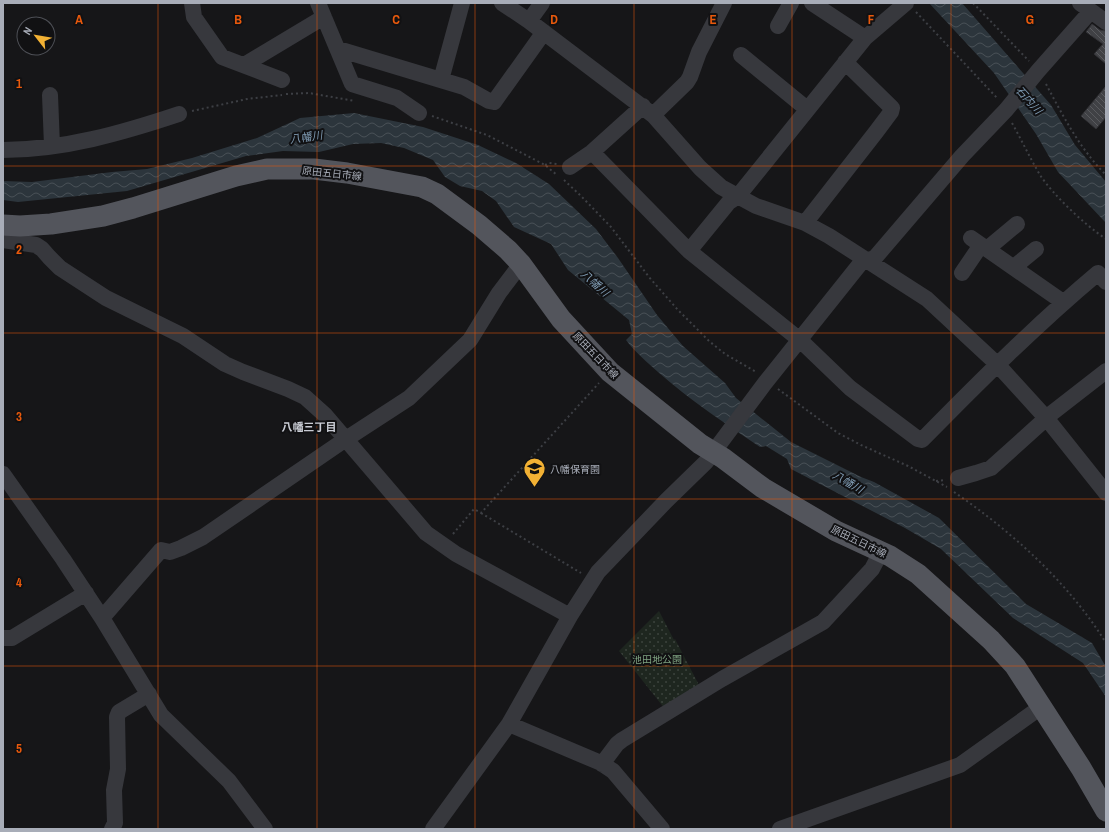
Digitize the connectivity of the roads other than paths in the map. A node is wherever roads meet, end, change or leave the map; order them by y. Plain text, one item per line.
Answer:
1 (192, 3) edge
2 (462, 3) edge
3 (502, 3) edge
4 (542, 3) edge
5 (724, 3) edge
6 (791, 3) edge
7 (812, 3) edge
8 (908, 6) edge
9 (1085, 7) edge
10 (321, 10) edge
11 (529, 21) junction
12 (1106, 22) edge
13 (778, 26) dead end
14 (544, 32) junction
15 (865, 38) junction
16 (338, 49) junction
17 (741, 55) dead end
18 (845, 62) junction
19 (244, 66) junction
20 (282, 80) dead end
21 (441, 80) junction
22 (50, 95) dead end
23 (648, 110) junction
24 (808, 110) junction
25 (419, 113) road end
26 (179, 114) road end
27 (52, 146) junction
28 (3, 150) edge
29 (592, 152) junction
30 (570, 167) dead end
31 (738, 196) junction
32 (806, 223) junction
33 (1017, 224) dead end
34 (3, 225) edge
35 (3, 240) edge
36 (980, 244) junction
37 (1036, 249) dead end
38 (689, 251) junction
39 (864, 259) junction
40 (521, 264) junction
41 (1014, 267) junction
42 (962, 273) dead end
43 (1106, 282) edge
44 (1063, 302) junction
45 (800, 340) junction
46 (997, 364) junction
47 (1106, 371) edge
48 (1048, 419) junction
49 (346, 440) junction
50 (716, 450) junction
51 (3, 474) edge
52 (953, 486) road end
53 (1106, 493) edge
54 (881, 552) junction
55 (86, 593) junction
56 (570, 616) junction
57 (102, 618) junction
58 (3, 638) edge
59 (149, 694) junction
60 (1041, 707) junction
61 (509, 724) junction
62 (602, 764) junction
63 (1106, 811) edge
64 (112, 829) edge
65 (265, 829) edge
66 (433, 829) edge
67 (662, 829) edge
68 (780, 829) edge

1 - 19 street
2 - 21 street
3 - 11 street
4 - 11 street
5 - 23 street
6 - 13 street
7 - 15 street
8 - 15 street
9 - 12 street
9 - 39 street
10 - 16 street
10 - 19 street
11 - 14 street
14 - 21 street
14 - 23 street
15 - 18 street
16 - 21 street
16 - 25 street
17 - 24 street
18 - 24 street
18 - 32 street
19 - 20 street
22 - 27 street
23 - 29 street
23 - 31 street
24 - 31 street
26 - 27 street
27 - 28 street
29 - 30 street
29 - 38 street
31 - 32 street
31 - 38 street
32 - 39 street
33 - 36 street
34 - 40 main road, 原田五日市線
35 - 49 street
36 - 41 street
36 - 42 street
37 - 41 street
38 - 45 street
39 - 45 street
39 - 46 street
40 - 49 street
40 - 50 main road, 原田五日市線
41 - 44 street
43 - 44 street
44 - 46 street
45 - 46 street
45 - 50 street
46 - 48 street
47 - 48 street
48 - 52 street
48 - 53 street
49 - 56 street
49 - 57 street
50 - 54 main road, 原田五日市線
50 - 56 street
51 - 55 street
54 - 60 main road, 原田五日市線
54 - 62 street
55 - 57 street
55 - 58 street
56 - 61 street
57 - 59 street
59 - 64 street
59 - 65 street
60 - 63 main road, 原田五日市線
60 - 68 street
61 - 62 street
61 - 66 street
62 - 67 street

